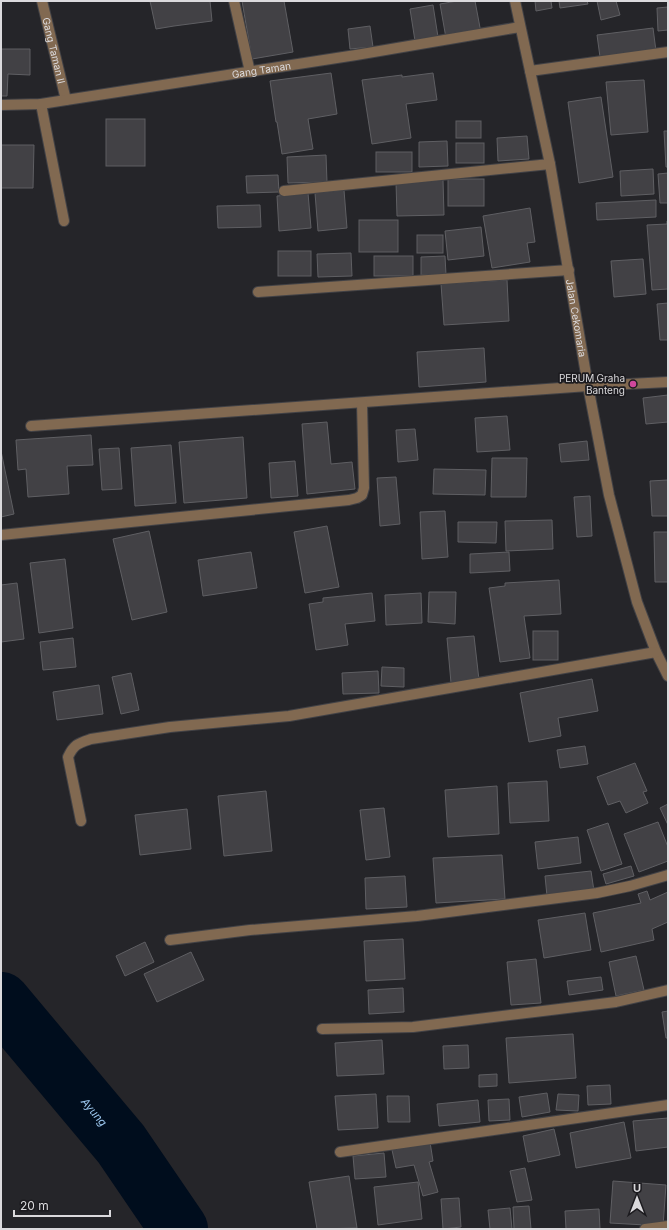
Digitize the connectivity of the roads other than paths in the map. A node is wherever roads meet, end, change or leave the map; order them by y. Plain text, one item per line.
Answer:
1 (42, 1) edge
2 (234, 1) edge
3 (515, 1) edge
4 (520, 27) junction
5 (668, 52) edge
6 (530, 71) junction
7 (250, 72) junction
8 (66, 100) junction
9 (41, 104) junction
10 (1, 105) edge
11 (550, 164) junction
12 (284, 191) dead end
13 (64, 221) dead end
14 (569, 270) junction
15 (258, 292) dead end
16 (668, 382) edge
17 (588, 386) junction
18 (362, 403) junction
19 (31, 426) dead end
20 (1, 536) edge
21 (656, 652) junction
22 (666, 671) edge
23 (80, 820) dead end
24 (668, 875) edge
25 (170, 940) dead end
26 (668, 990) edge
27 (322, 1029) dead end
28 (668, 1105) edge
29 (340, 1152) dead end
30 (668, 1226) edge
31 (645, 1229) edge

1 - 8 street, Gang Taman II
2 - 7 street
3 - 4 street, Jalan Cekomaria
4 - 6 street, Jalan Cekomaria
4 - 7 street, Gang Taman
5 - 6 street
6 - 11 street, Jalan Cekomaria
7 - 8 street, Gang Taman
8 - 9 street, Gang Taman
9 - 10 street, Gang Taman
9 - 13 street
11 - 12 street
11 - 14 street, Jalan Cekomaria
14 - 15 street
14 - 17 street, Jalan Cekomaria
16 - 17 street
17 - 18 street
17 - 21 street, Jalan Cekomaria
18 - 19 street
18 - 20 street
21 - 22 street, Jalan Cekomaria
21 - 23 street
24 - 25 street
26 - 27 street
28 - 29 street
30 - 31 street

